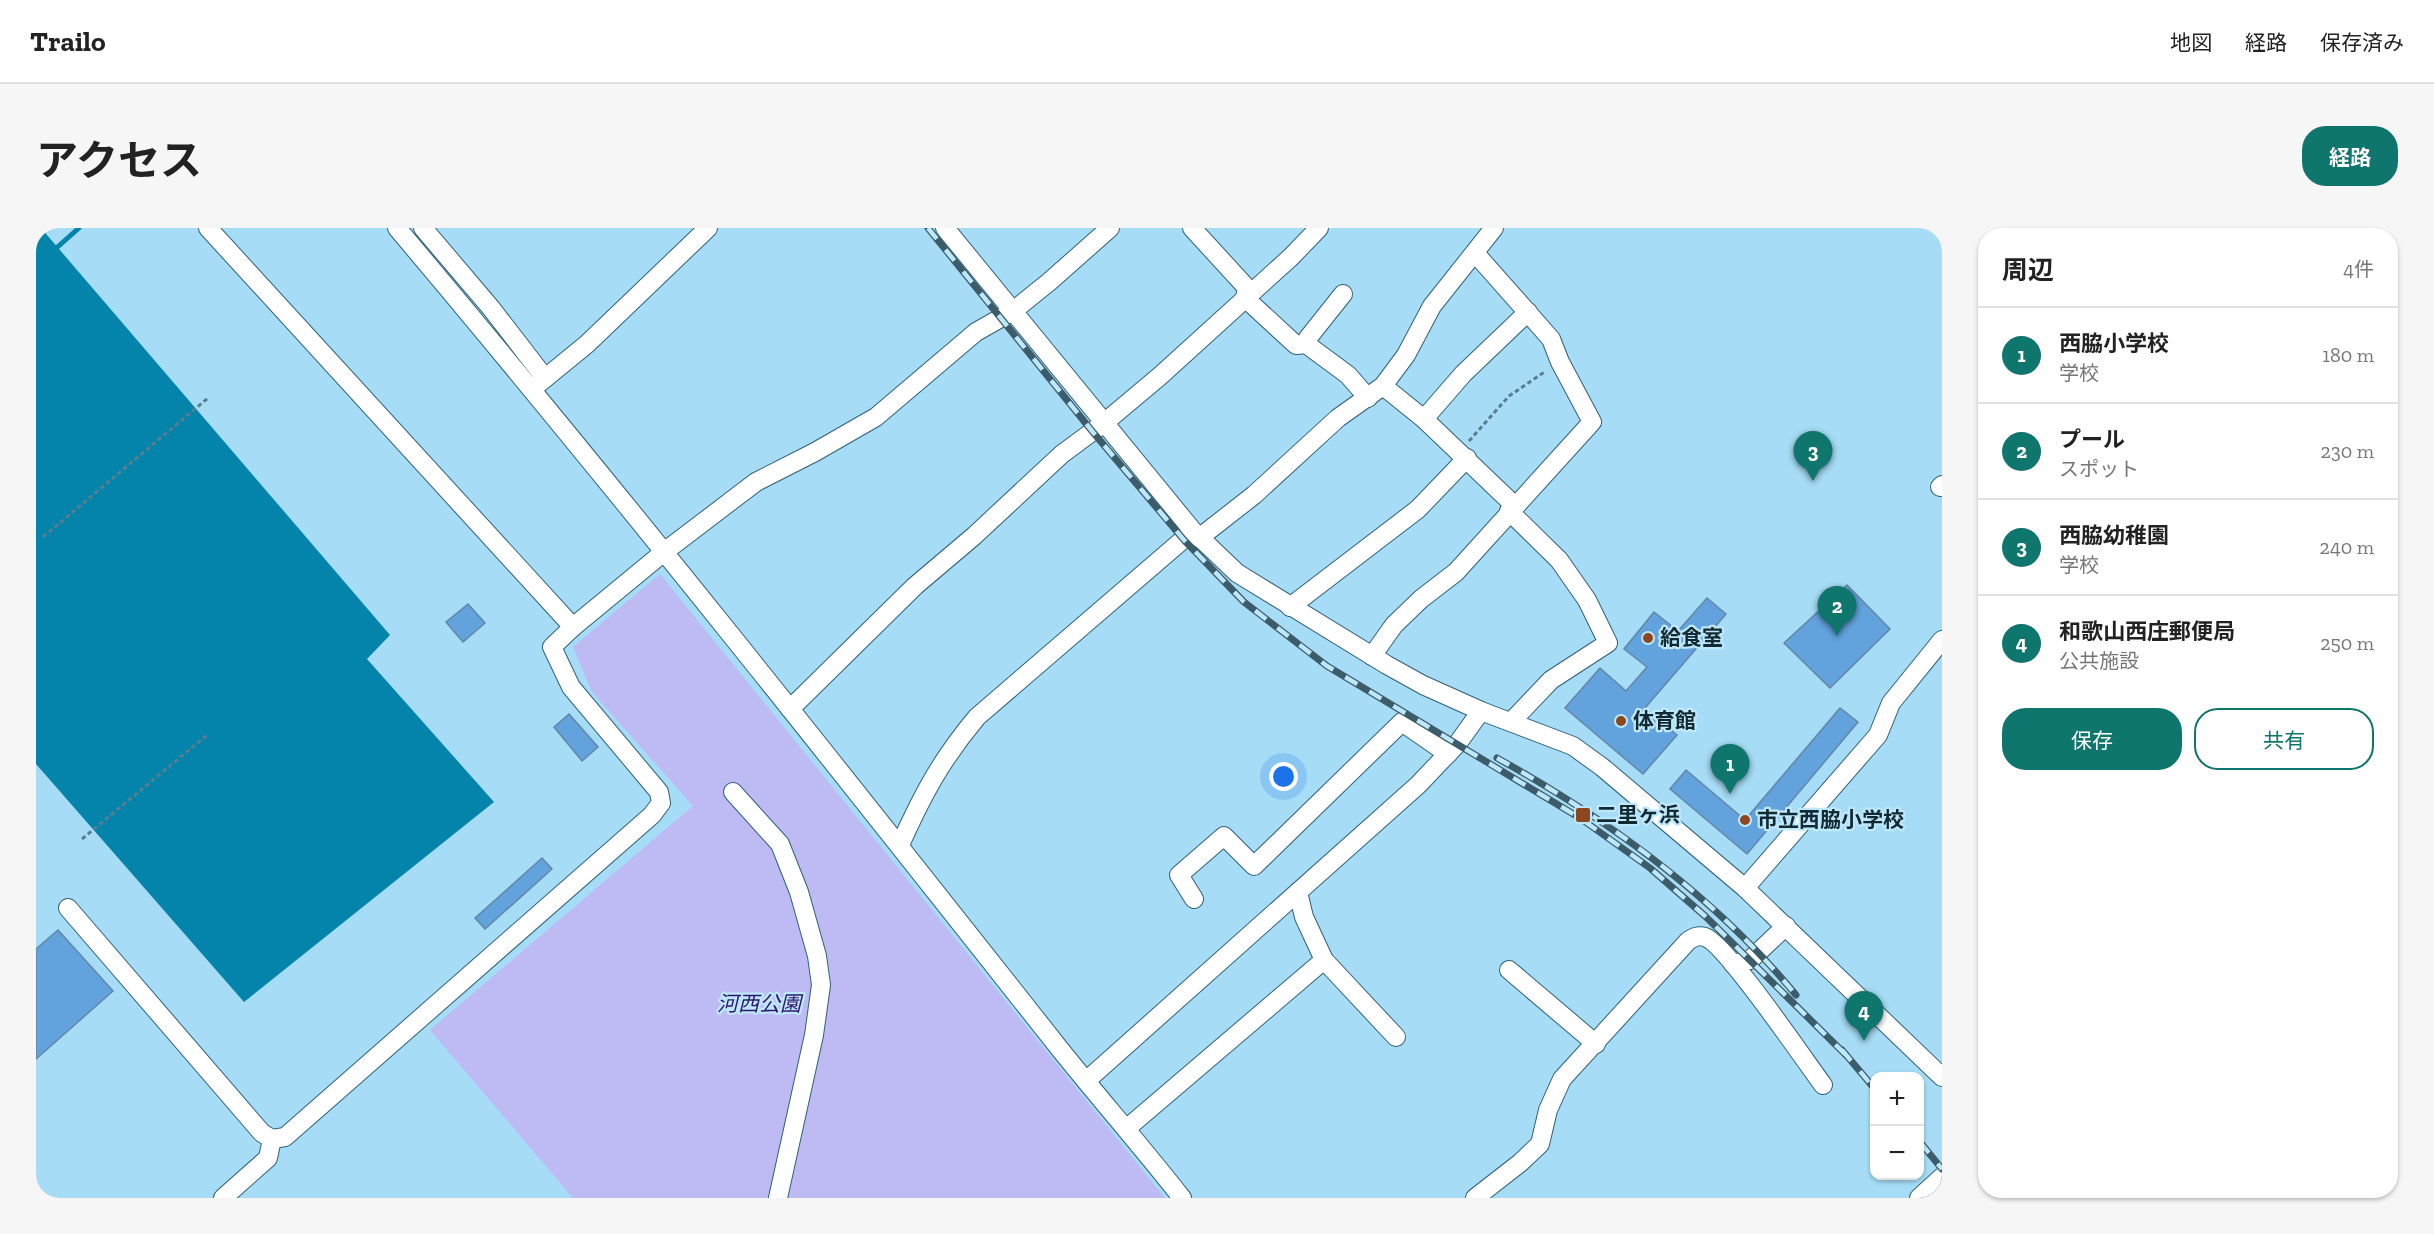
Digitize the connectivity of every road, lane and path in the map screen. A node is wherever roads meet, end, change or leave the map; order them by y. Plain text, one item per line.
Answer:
1 (208, 228) edge
2 (397, 228) edge
3 (423, 228) edge
4 (708, 228) edge
5 (945, 228) edge
6 (1110, 228) edge
7 (1192, 228) edge
8 (1319, 228) edge
9 (1494, 228) edge
10 (1475, 253) junction
11 (1343, 294) dead end
12 (1245, 298) junction
13 (1013, 311) junction
14 (1528, 312) junction
15 (1306, 344) junction
16 (1560, 362) junction
17 (538, 384) junction
18 (1383, 386) junction
19 (208, 398) dead end
20 (1368, 398) junction
21 (1424, 419) junction
22 (1104, 423) junction
23 (1463, 455) junction
24 (1512, 508) junction
25 (1196, 534) junction
26 (43, 537) dead end
27 (664, 552) junction
28 (1290, 608) junction
29 (573, 627) junction
30 (1942, 640) edge
31 (1372, 656) junction
32 (790, 709) junction
33 (1480, 711) junction
34 (1511, 722) junction
35 (207, 735) dead end
36 (1448, 754) junction
37 (733, 792) dead end
38 (82, 839) dead end
39 (900, 845) junction
40 (1745, 888) junction
41 (1298, 892) junction
42 (1194, 899) dead end
43 (68, 908) dead end
44 (1786, 926) junction
45 (1324, 960) junction
46 (1733, 964) junction
47 (1509, 970) dead end
48 (1396, 1037) dead end
49 (1596, 1044) junction
50 (1942, 1077) edge
51 (1086, 1081) junction
52 (1823, 1085) dead end
53 (1126, 1129) junction
54 (272, 1139) junction
55 (1942, 1177) edge
56 (223, 1198) edge
57 (778, 1198) edge
58 (1182, 1198) edge
59 (1475, 1198) edge
60 (1919, 1198) edge

1 - 29 street
2 - 17 street
3 - 17 street
4 - 17 street
5 - 13 street
6 - 13 street
7 - 12 street
8 - 12 street
9 - 10 street
10 - 14 street
10 - 18 street
11 - 15 street
12 - 15 street
12 - 22 street
13 - 22 street
13 - 27 street
14 - 16 street
14 - 21 street
15 - 20 street
16 - 23 path
16 - 24 street
17 - 27 street
18 - 20 street
18 - 21 street
19 - 26 path
20 - 25 street
21 - 23 street
22 - 25 street
22 - 32 street
23 - 24 street
23 - 28 street
24 - 31 street
24 - 34 street
25 - 28 street
25 - 39 street
27 - 29 street
27 - 32 street
28 - 31 street
29 - 54 street
30 - 40 street
31 - 33 street
32 - 39 street
33 - 34 street
33 - 36 street
34 - 40 street
35 - 38 path
36 - 41 street
36 - 42 street
37 - 57 street
39 - 51 street
40 - 44 street
41 - 45 street
41 - 51 street
43 - 54 street
44 - 46 street
44 - 50 street
45 - 48 street
45 - 53 street
46 - 49 street
46 - 52 street
47 - 49 street
49 - 59 street
51 - 53 street
53 - 58 street
54 - 56 street
55 - 60 street

